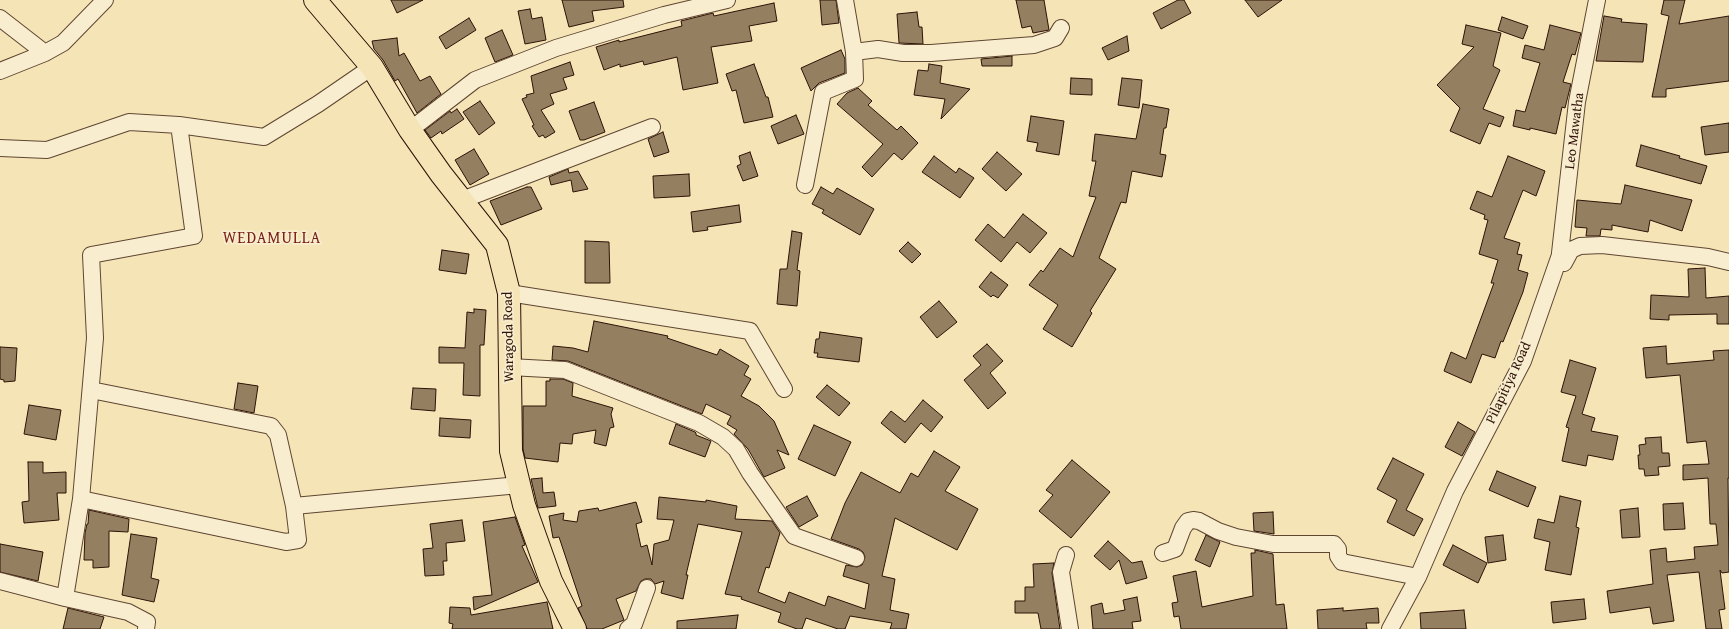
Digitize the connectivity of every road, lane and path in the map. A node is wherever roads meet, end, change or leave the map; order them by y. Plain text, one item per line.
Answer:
1 (105, 0) edge
2 (315, 0) edge
3 (845, 0) edge
4 (1597, 0) edge
5 (721, 1) edge
6 (0, 18) edge
7 (1061, 28) dead end
8 (854, 52) junction
9 (45, 53) junction
10 (372, 68) junction
11 (0, 71) edge
12 (179, 125) junction
13 (652, 127) dead end
14 (410, 130) junction
15 (0, 148) edge
16 (805, 185) dead end
17 (462, 200) junction
18 (1729, 262) edge
19 (1564, 263) junction
20 (509, 292) junction
21 (510, 366) junction
22 (784, 389) dead end
23 (91, 390) junction
24 (519, 485) junction
25 (81, 499) junction
26 (294, 506) junction
27 (1163, 553) dead end
28 (1066, 555) dead end
29 (856, 558) dead end
30 (1418, 577) junction
31 (0, 581) edge
32 (647, 588) dead end
33 (65, 598) junction
34 (146, 629) edge
35 (575, 629) edge
36 (628, 629) edge
37 (1070, 629) edge
38 (1390, 629) edge

1 - 9 street
2 - 10 main road, Waragoda Road
3 - 8 street
4 - 19 street, Leo Mawatha
5 - 14 street
6 - 9 street
7 - 8 street
8 - 16 street
9 - 11 street
10 - 12 street
10 - 14 main road, Waragoda Road
12 - 15 street
12 - 23 street
13 - 17 street
14 - 17 main road, Waragoda Road
17 - 20 main road, Waragoda Road
18 - 19 street, Pilapitiya Road
19 - 30 street, Pilapitiya Road
20 - 21 main road, Waragoda Road
20 - 22 street
21 - 24 main road, Waragoda Road
21 - 29 street
23 - 25 street
23 - 26 street
24 - 26 street
24 - 35 main road, Waragoda Road
25 - 26 street
25 - 33 street
27 - 30 street
28 - 37 street
30 - 38 street, Pilapitiya Road
31 - 33 street
32 - 36 street
33 - 34 street

